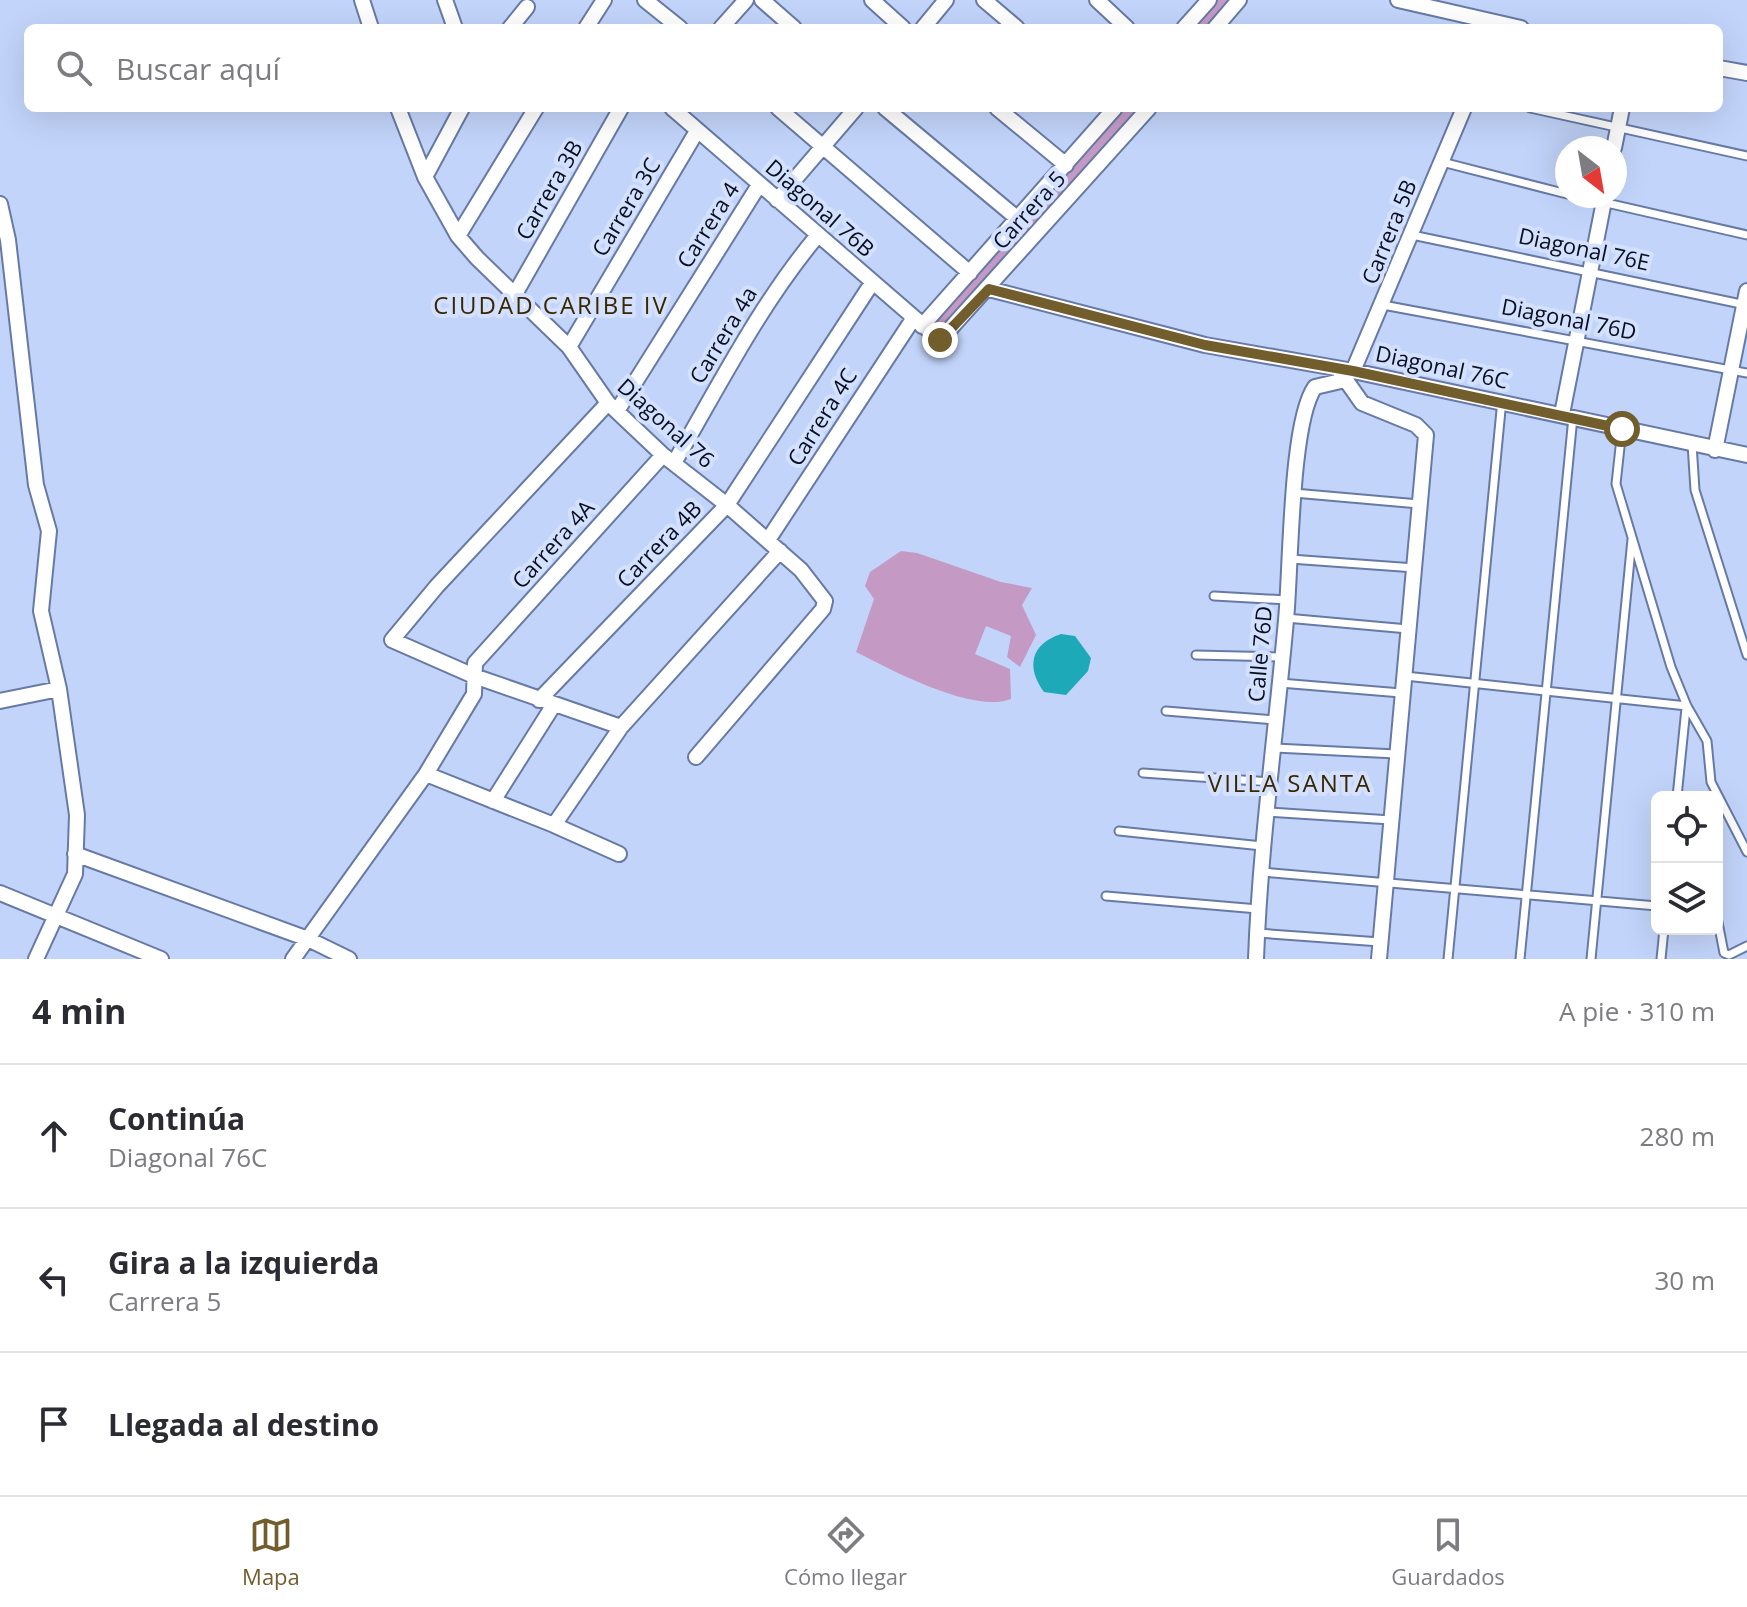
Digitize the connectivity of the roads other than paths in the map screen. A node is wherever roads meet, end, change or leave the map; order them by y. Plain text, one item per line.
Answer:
1 (362, 0) edge
2 (445, 0) edge
3 (604, 0) edge
4 (645, 0) edge
5 (746, 0) edge
6 (762, 0) edge
7 (872, 0) edge
8 (946, 0) edge
9 (984, 0) edge
10 (1097, 0) edge
11 (1239, 0) edge
12 (1398, 0) edge
13 (1208, 1) edge
14 (527, 7) dead end
15 (370, 24) edge
16 (454, 24) edge
17 (513, 24) edge
18 (589, 24) edge
19 (675, 24) edge
20 (725, 24) edge
21 (789, 24) edge
22 (899, 24) edge
23 (926, 24) edge
24 (1012, 24) edge
25 (1123, 24) edge
26 (1188, 24) edge
27 (1218, 24) edge
28 (1491, 24) edge
29 (1723, 69) edge
30 (1747, 73) edge
31 (400, 112) edge
32 (460, 112) edge
33 (534, 112) edge
34 (619, 112) edge
35 (676, 112) edge
36 (783, 112) edge
37 (853, 112) edge
38 (890, 112) edge
39 (1002, 112) edge
40 (1110, 112) edge
41 (1145, 112) edge
42 (1462, 112) edge
43 (1547, 112) edge
44 (1621, 112) edge
45 (1617, 129) junction
46 (697, 131) junction
47 (1616, 136) edge
48 (824, 146) junction
49 (1747, 156) edge
50 (1442, 162) junction
51 (1066, 165) junction
52 (425, 177) junction
53 (759, 185) junction
54 (1555, 191) edge
55 (777, 200) junction
56 (0, 204) edge
57 (1627, 205) edge
58 (1603, 208) edge
59 (1018, 219) junction
60 (818, 235) junction
61 (1412, 235) junction
62 (1747, 235) edge
63 (458, 236) junction
64 (970, 273) junction
65 (1590, 274) junction
66 (872, 283) junction
67 (989, 289) junction
68 (515, 294) junction
69 (1746, 300) edge
70 (1383, 305) junction
71 (917, 322) junction
72 (940, 340) joint
73 (1575, 343) junction
74 (569, 347) junction
75 (1731, 370) junction
76 (1345, 373) junction
77 (1747, 373) edge
78 (613, 407) junction
79 (1501, 410) dead end
80 (1567, 416) junction
81 (1622, 429) junction
82 (1692, 444) junction
83 (1715, 450) junction
84 (1747, 455) edge
85 (668, 459) junction
86 (1294, 493) junction
87 (1421, 504) junction
88 (727, 505) junction
89 (1632, 536) junction
90 (768, 540) junction
91 (780, 551) junction
92 (1290, 559) junction
93 (1415, 568) junction
94 (1214, 596) dead end
95 (1287, 600) junction
96 (1286, 618) junction
97 (1408, 629) junction
98 (1196, 655) dead end
99 (1747, 655) edge
100 (1282, 657) junction
101 (475, 670) junction
102 (1403, 675) junction
103 (1280, 683) junction
104 (1475, 683) junction
105 (59, 689) junction
106 (1545, 691) junction
107 (1401, 693) junction
108 (1618, 697) junction
109 (0, 701) edge
110 (546, 703) junction
111 (1687, 706) junction
112 (1166, 711) dead end
113 (1276, 720) junction
114 (621, 727) junction
115 (1275, 748) junction
116 (1396, 754) junction
117 (696, 757) dead end
118 (1143, 773) dead end
119 (426, 774) junction
120 (1271, 782) junction
121 (1678, 791) edge
122 (493, 801) junction
123 (1268, 812) junction
124 (1391, 820) junction
125 (554, 825) junction
126 (1119, 831) dead end
127 (1264, 847) junction
128 (1747, 852) edge
129 (75, 854) junction
130 (619, 854) dead end
131 (1262, 872) junction
132 (1387, 882) junction
133 (1454, 891) junction
134 (0, 893) edge
135 (1106, 896) dead end
136 (1527, 897) junction
137 (1595, 902) junction
138 (1651, 906) edge
139 (1258, 909) junction
140 (55, 918) junction
141 (1257, 933) junction
142 (1663, 935) edge
143 (1720, 935) edge
144 (308, 939) junction
145 (1380, 942) junction
146 (1747, 946) edge
147 (36, 959) edge
148 (161, 959) edge
149 (293, 959) edge
150 (349, 959) edge
151 (1256, 959) edge
152 (1379, 959) edge
153 (1448, 959) edge
154 (1520, 959) edge
155 (1591, 959) edge
156 (1661, 959) edge

1 - 15 street
2 - 16 street
3 - 18 street
4 - 19 street
5 - 20 street
6 - 21 street
7 - 22 street
8 - 23 street
9 - 24 street
10 - 25 street
11 - 27 street
12 - 28 street
13 - 26 street
14 - 17 street
29 - 30 street
31 - 52 street, Diagonal 76
32 - 52 street
33 - 63 street
34 - 68 street, Carrera 3B
35 - 46 street, Diagonal 76B
36 - 48 street
37 - 48 street
38 - 59 street
39 - 51 street
40 - 51 street, Carrera 5
41 - 67 street, Carrera 5
42 - 50 street, Carrera 5B
43 - 45 lane
44 - 45 street
45 - 47 street
45 - 49 lane
46 - 53 street, Diagonal 76B
46 - 74 street, Carrera 3C
48 - 55 street
48 - 64 street
50 - 54 lane
50 - 61 street, Carrera 5B
51 - 59 street, Carrera 5
52 - 63 street, Diagonal 76
53 - 55 street, Diagonal 76B
53 - 78 street, Carrera 4
55 - 60 street, Diagonal 76B
56 - 105 street
57 - 62 lane
58 - 65 street
59 - 64 street, Carrera 5
60 - 66 street, Diagonal 76B
60 - 85 street, Carrera 4a
61 - 65 lane, Diagonal 76E
61 - 70 street, Carrera 5B
63 - 68 street, Diagonal 76
64 - 71 street, Carrera 5
65 - 69 lane, Diagonal 76E
65 - 73 street
66 - 71 street, Diagonal 76B
66 - 88 street, Carrera 4B
67 - 72 street, Carrera 5
67 - 76 street, Diagonal 76C
68 - 74 street, Diagonal 76
69 - 75 street
70 - 73 lane, Diagonal 76D
70 - 76 street, Carrera 5B
71 - 72 street, Diagonal 76B
71 - 90 street, Carrera 4C
73 - 75 lane, Diagonal 76D
73 - 80 street
74 - 78 street, Diagonal 76
75 - 77 lane, Diagonal 76D
75 - 83 street
76 - 80 street, Diagonal 76C
76 - 86 street, Calle 76D
76 - 87 street
78 - 85 street, Diagonal 76
78 - 101 street, Carrera 4
79 - 104 lane
80 - 81 street, Diagonal 76C
80 - 106 lane
81 - 82 street, Diagonal 76C
81 - 89 lane
82 - 83 street, Diagonal 76C
82 - 99 lane
83 - 84 street, Diagonal 76C
85 - 88 street, Diagonal 76
85 - 101 street, Carrera 4A
86 - 87 lane
86 - 92 street, Calle 76D
87 - 93 street
88 - 90 street, Diagonal 76
88 - 110 street, Carrera 4B
89 - 108 lane
89 - 111 lane
90 - 91 street, Diagonal 76
91 - 114 street
91 - 117 street, Diagonal 76
92 - 93 lane
92 - 95 street, Calle 76D
93 - 97 street
94 - 95 lane
95 - 96 street, Calle 76D
96 - 97 lane
96 - 100 street, Calle 76D
97 - 102 street
98 - 100 lane
100 - 103 street, Calle 76D
101 - 110 street
101 - 119 street
102 - 104 lane
102 - 107 street
103 - 107 lane
103 - 113 street, Calle 76D
104 - 106 lane
104 - 133 lane
105 - 109 street
105 - 129 street
106 - 108 lane
106 - 136 lane
107 - 116 street
108 - 111 lane
108 - 137 lane
110 - 114 street
110 - 122 street, Carrera 4B
111 - 121 lane
111 - 128 lane
112 - 113 lane
113 - 115 street, Calle 76D
114 - 125 street
115 - 116 lane
115 - 120 street, Calle 76D
116 - 124 street
118 - 120 lane
119 - 122 street
119 - 144 street
120 - 123 street, Calle 76D
122 - 125 street
123 - 124 lane
123 - 127 street, Calle 76D
124 - 132 street
125 - 130 street
126 - 127 lane
127 - 131 street, Calle 76D
129 - 140 street
129 - 144 street
131 - 132 lane
131 - 139 street, Calle 76D
132 - 133 lane
132 - 145 street
133 - 136 lane
133 - 153 lane
134 - 140 street
135 - 139 lane
136 - 137 lane
136 - 154 lane
137 - 138 lane
137 - 155 lane
139 - 141 street, Calle 76D
140 - 147 street
140 - 148 street
141 - 145 lane
141 - 151 street, Calle 76D
142 - 156 lane
143 - 146 lane
144 - 149 street
144 - 150 street
145 - 152 street

